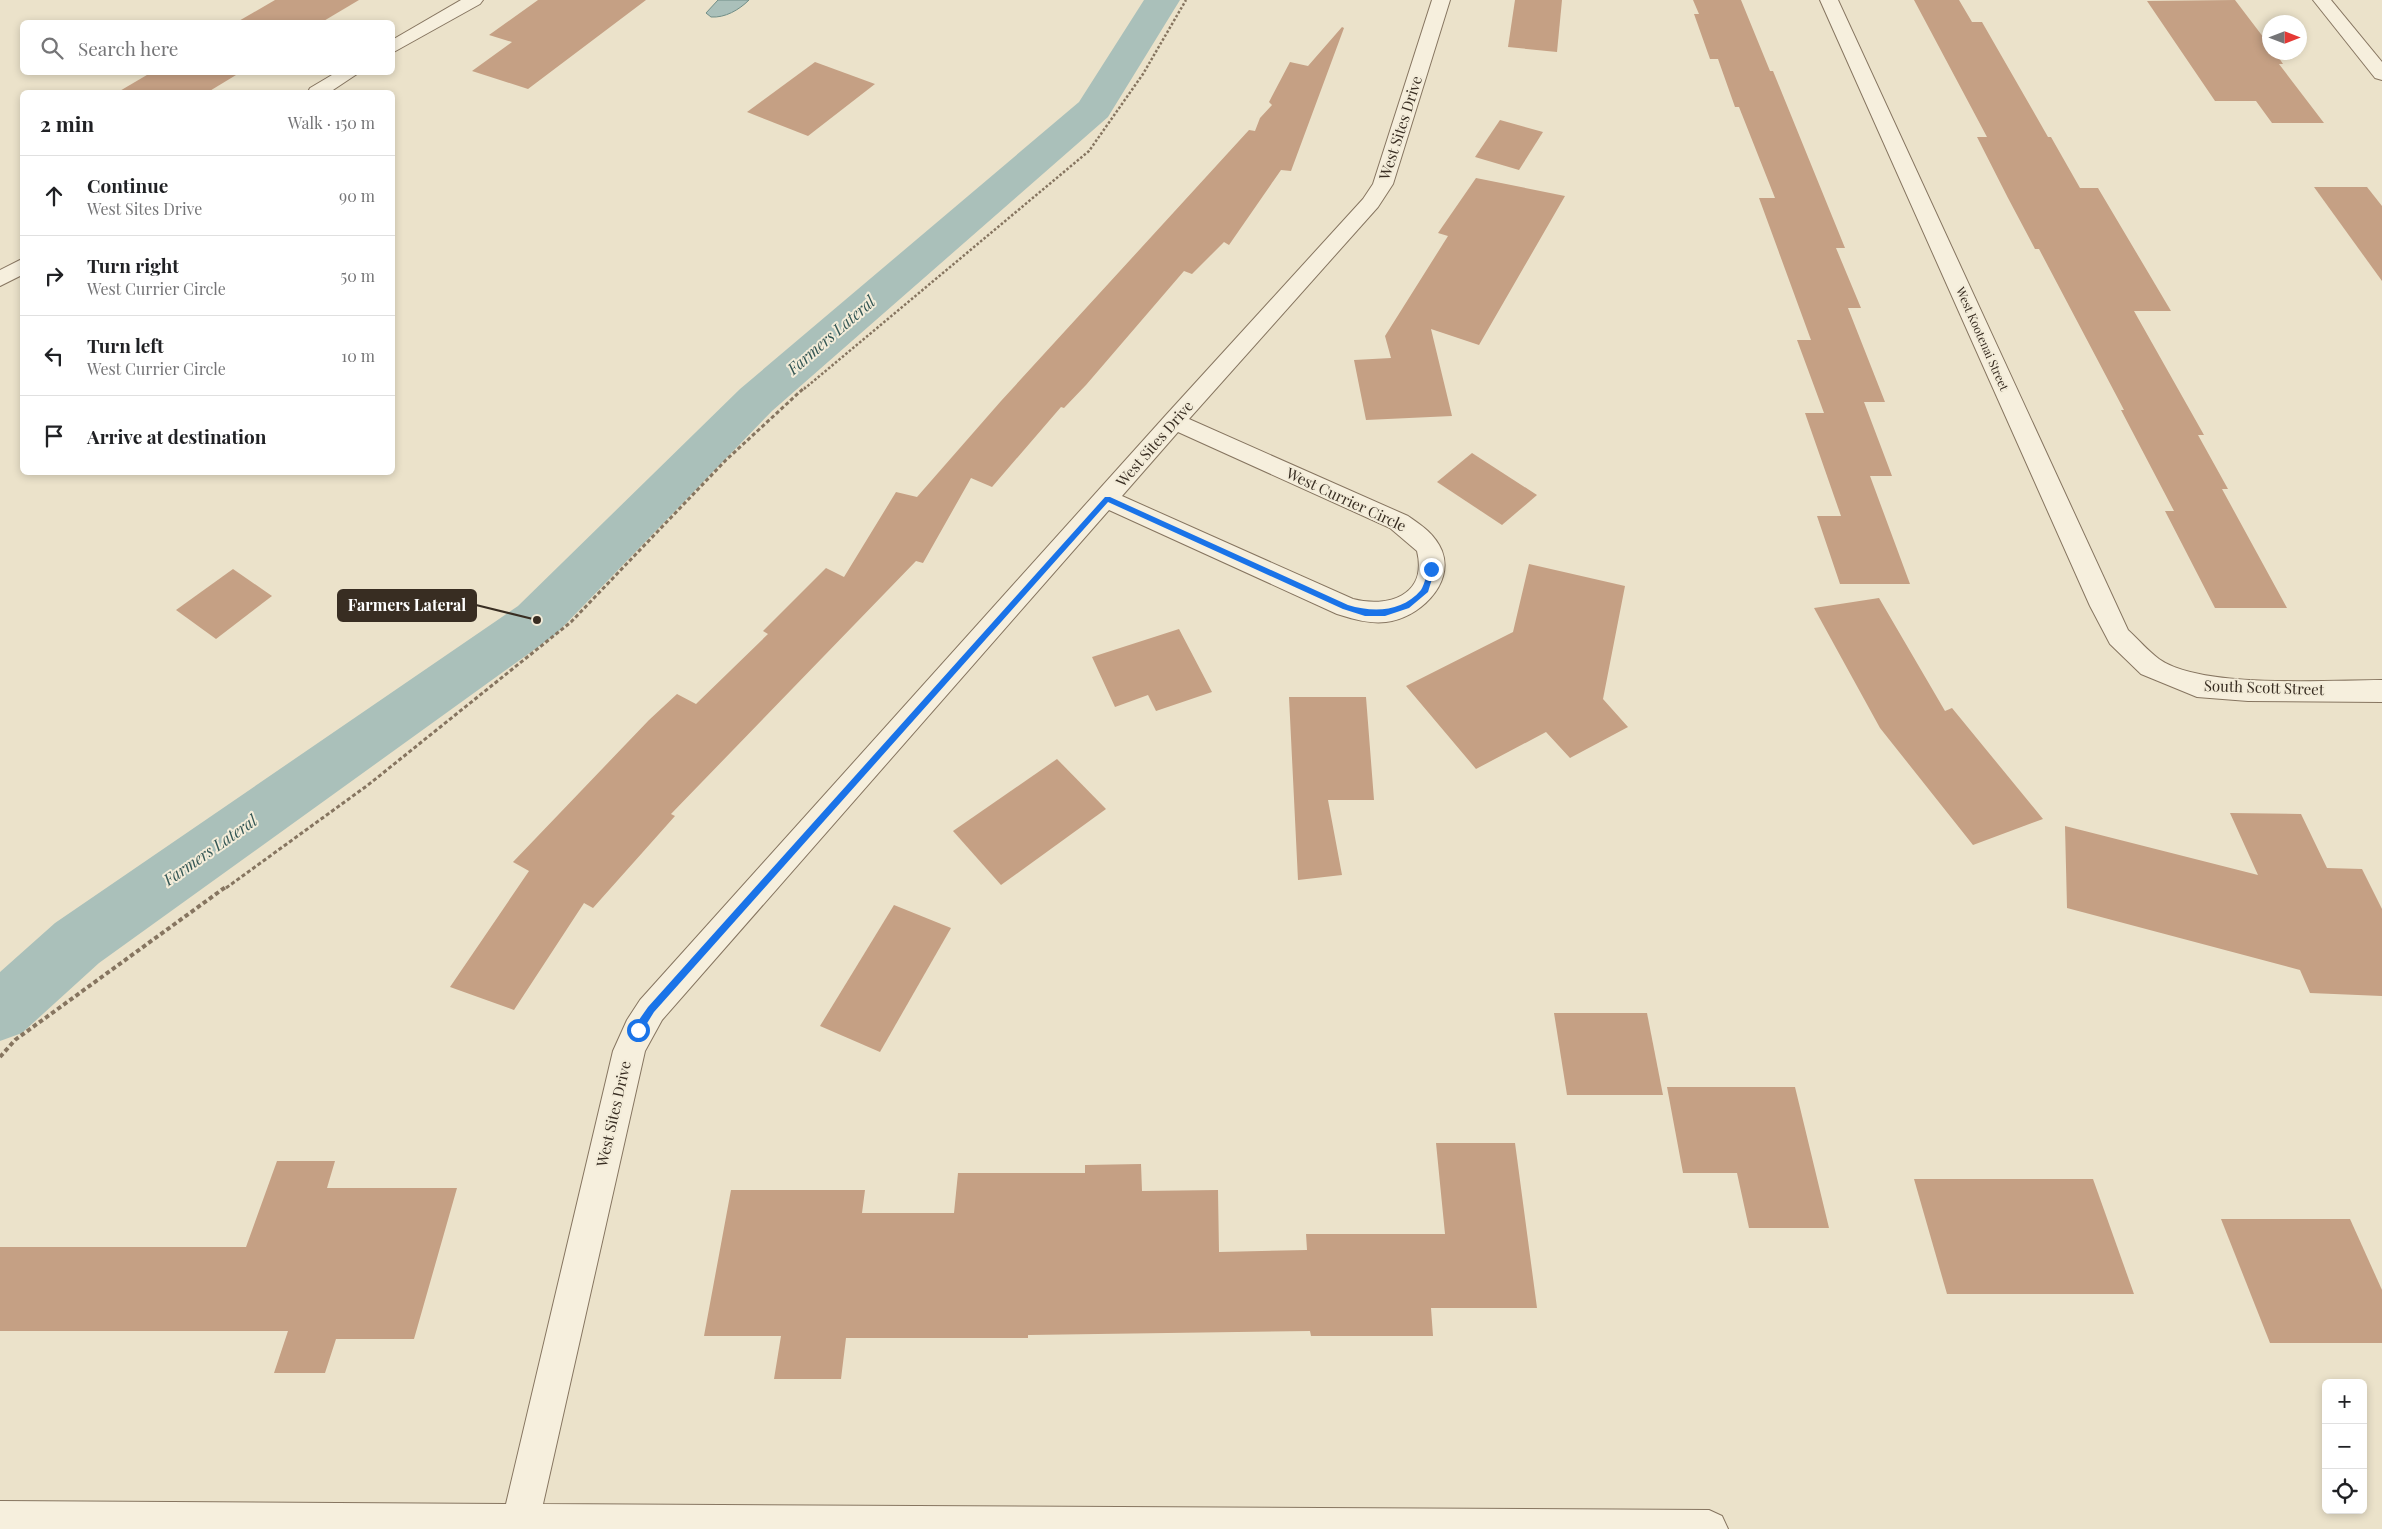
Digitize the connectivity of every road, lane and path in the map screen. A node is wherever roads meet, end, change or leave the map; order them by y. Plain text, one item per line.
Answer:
1 (474, 0) edge
2 (1186, 0) edge
3 (1441, 0) edge
4 (1829, 0) edge
5 (2322, 0) edge
6 (395, 46) edge
7 (2382, 74) edge
8 (346, 75) edge
9 (320, 90) edge
10 (20, 267) edge
11 (0, 279) edge
12 (1174, 422) junction
13 (1107, 499) junction
14 (2150, 667) joint
15 (2382, 691) edge
16 (0, 1057) edge
17 (0, 1520) edge
18 (520, 1522) junction
19 (696, 1526) edge
20 (1709, 1529) edge

1 - 6 street
2 - 16 path
3 - 12 street, West Sites Drive
4 - 14 street, West Kootenai Street
5 - 7 street
8 - 9 street
10 - 11 street
12 - 13 street, West Sites Drive
12 - 13 street, West Currier Circle
13 - 18 street, West Sites Drive
14 - 15 street, South Scott Street
17 - 18 street
18 - 19 street
19 - 20 street

